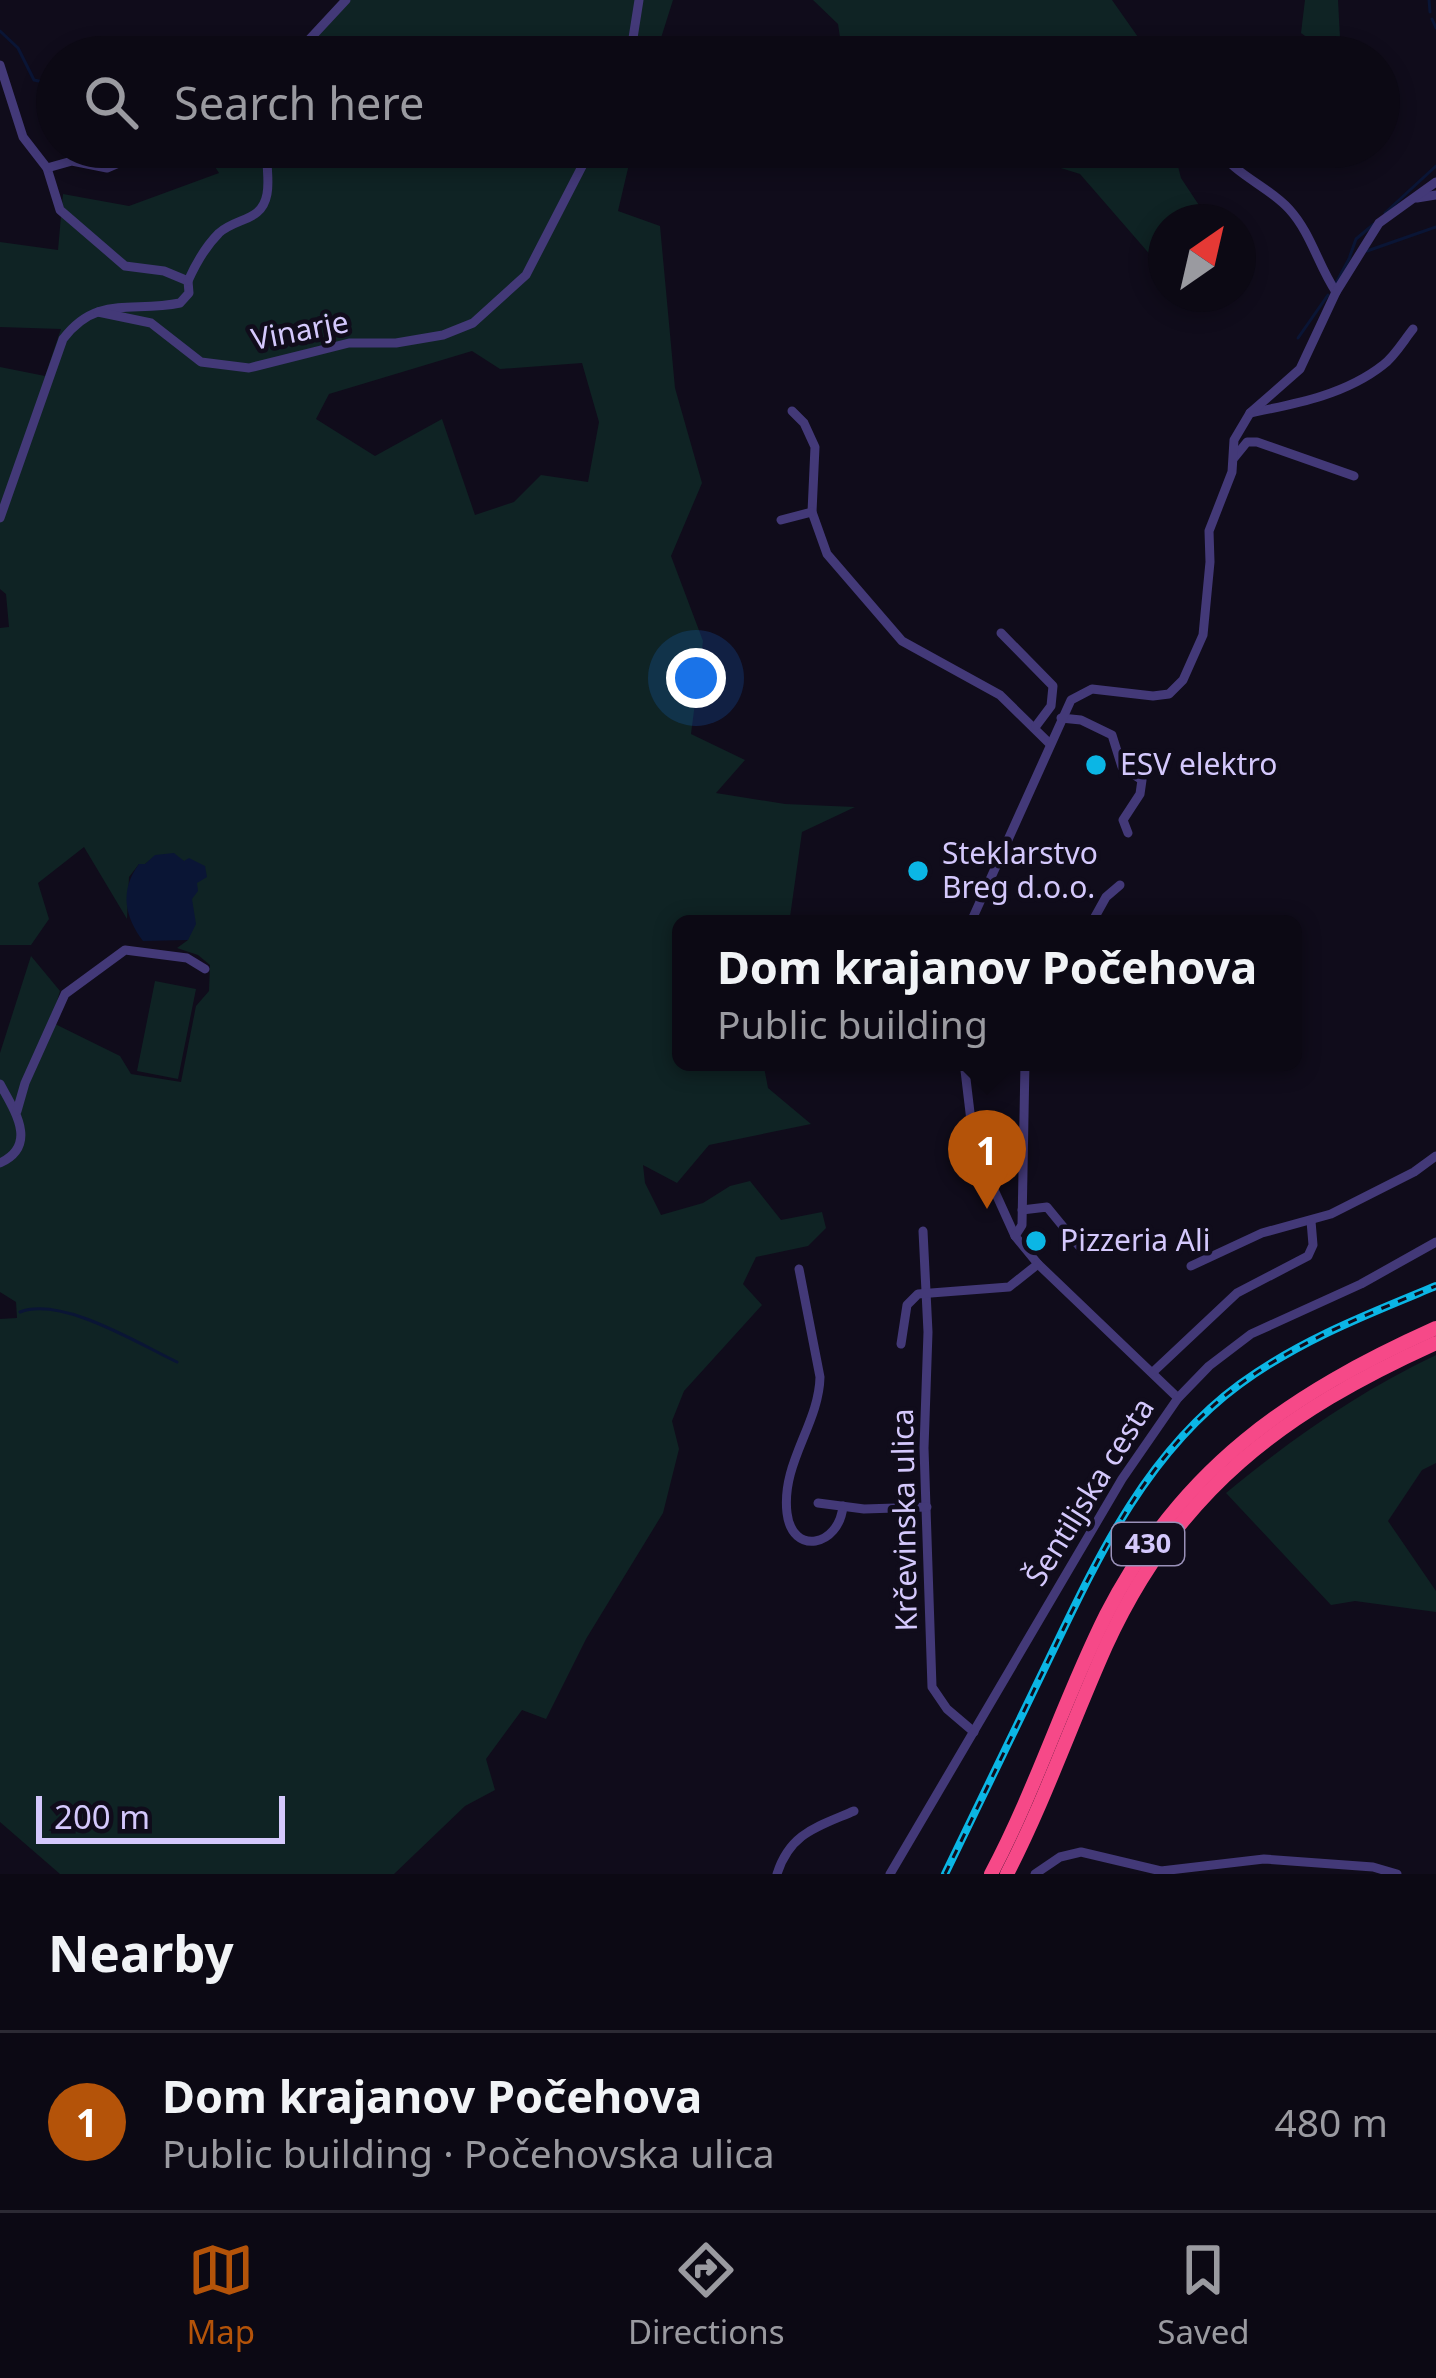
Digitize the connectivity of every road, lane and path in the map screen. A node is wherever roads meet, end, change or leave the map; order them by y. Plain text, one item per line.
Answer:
1 (346, 0) edge
2 (639, 0) edge
3 (312, 36) edge
4 (633, 36) edge
5 (0, 65) edge
6 (36, 154) edge
7 (47, 168) edge
8 (265, 168) edge
9 (581, 168) edge
10 (1233, 168) edge
11 (1436, 182) edge
12 (1436, 195) edge
13 (1412, 198) junction
14 (188, 280) junction
15 (1336, 292) junction
16 (98, 313) junction
17 (1413, 328) dead end
18 (792, 411) dead end
19 (1250, 413) junction
20 (1234, 458) junction
21 (1354, 476) dead end
22 (812, 512) junction
23 (0, 518) edge
24 (781, 520) dead end
25 (1001, 633) dead end
26 (1061, 718) junction
27 (1042, 734) junction
28 (1128, 833) dead end
29 (1120, 885) dead end
30 (973, 915) edge
31 (1096, 915) edge
32 (205, 969) dead end
33 (965, 1071) edge
34 (1025, 1071) edge
35 (0, 1084) edge
36 (17, 1111) junction
37 (1436, 1156) edge
38 (0, 1163) edge
39 (1022, 1210) junction
40 (1311, 1222) junction
41 (922, 1231) dead end
42 (1015, 1236) junction
43 (1436, 1242) edge
44 (1079, 1246) dead end
45 (1039, 1264) junction
46 (1191, 1267) dead end
47 (799, 1268) dead end
48 (926, 1291) junction
49 (1436, 1328) edge
50 (1436, 1343) edge
51 (901, 1344) dead end
52 (1153, 1372) junction
53 (1178, 1398) junction
54 (818, 1503) dead end
55 (843, 1506) junction
56 (927, 1507) junction
57 (974, 1732) junction
58 (854, 1811) dead end
59 (777, 1874) edge
60 (890, 1874) edge
61 (992, 1874) edge
62 (1007, 1874) edge
63 (1035, 1874) edge
64 (1397, 1874) edge

1 - 3 street
2 - 4 street
5 - 6 street
7 - 14 street
8 - 14 street
9 - 16 street, Vinarje
10 - 15 street
11 - 13 street
12 - 13 street
13 - 15 street
14 - 16 street
15 - 19 street
16 - 23 street
17 - 19 street
18 - 22 street
19 - 20 street
20 - 21 street
20 - 26 street
22 - 24 street
22 - 27 street
25 - 27 street
26 - 27 street
26 - 28 street
27 - 30 street
29 - 31 street
32 - 36 street
33 - 42 street
34 - 39 street
35 - 36 street
36 - 38 street
37 - 40 street
39 - 42 street
39 - 44 street
40 - 46 street
40 - 52 street
41 - 48 street, Krčevinska ulica
42 - 45 street
43 - 53 street, Šentiljska cesta
45 - 48 street
45 - 52 street
47 - 55 street
48 - 51 street, Krčevinska ulica
48 - 56 street, Krčevinska ulica
49 - 61 highway, 430
50 - 62 highway, 430
52 - 53 street
53 - 57 street, Šentiljska cesta
54 - 55 street
55 - 56 street
56 - 57 street, Krčevinska ulica
57 - 60 street, Šentiljska cesta
58 - 59 street
63 - 64 street

